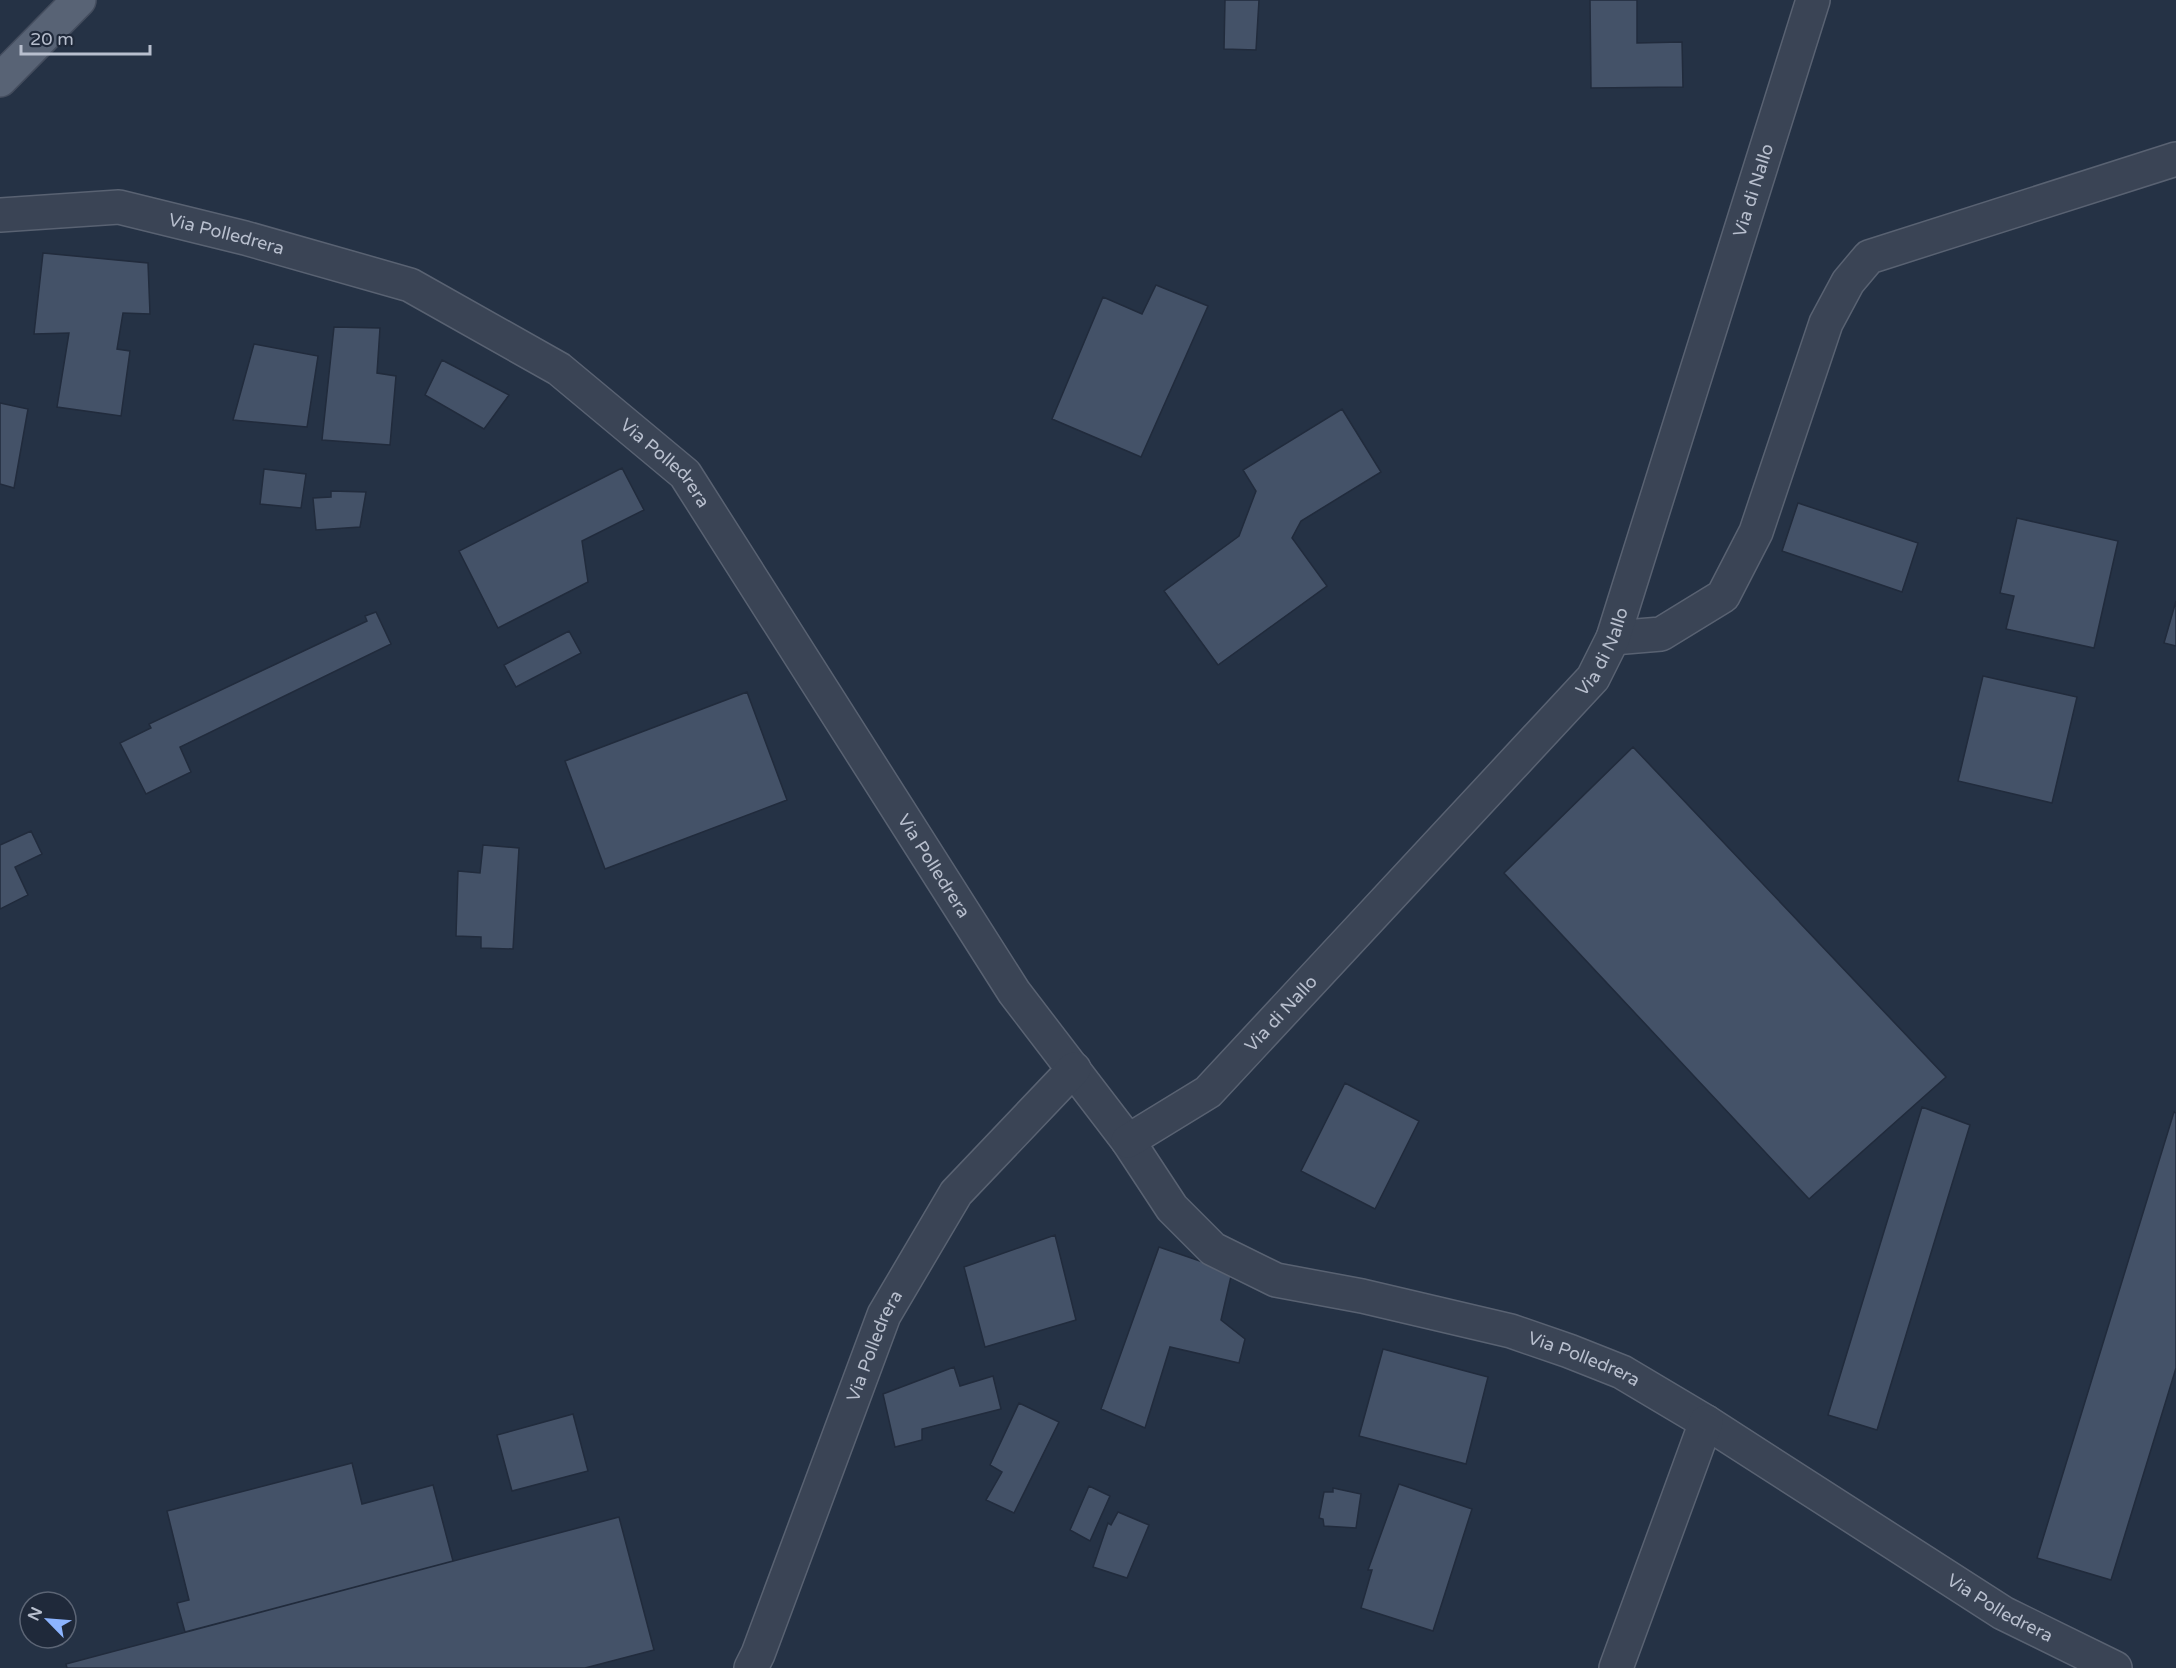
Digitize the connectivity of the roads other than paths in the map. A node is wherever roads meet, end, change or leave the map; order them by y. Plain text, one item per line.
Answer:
1 (79, 0) edge
2 (1813, 0) edge
3 (0, 80) edge
4 (2176, 159) edge
5 (0, 215) edge
6 (1613, 639) junction
7 (1074, 1070) junction
8 (1128, 1141) junction
9 (1706, 1422) junction
10 (751, 1668) edge
11 (1616, 1668) edge
12 (2115, 1668) edge

1 - 3 main road
2 - 6 street, Via di Nallo
4 - 6 street
5 - 7 street, Via Polledrera
6 - 8 street, Via di Nallo
7 - 8 street, Via Polledrera
7 - 10 street, Via Polledrera
8 - 9 street, Via Polledrera
9 - 11 street
9 - 12 street, Via Polledrera

